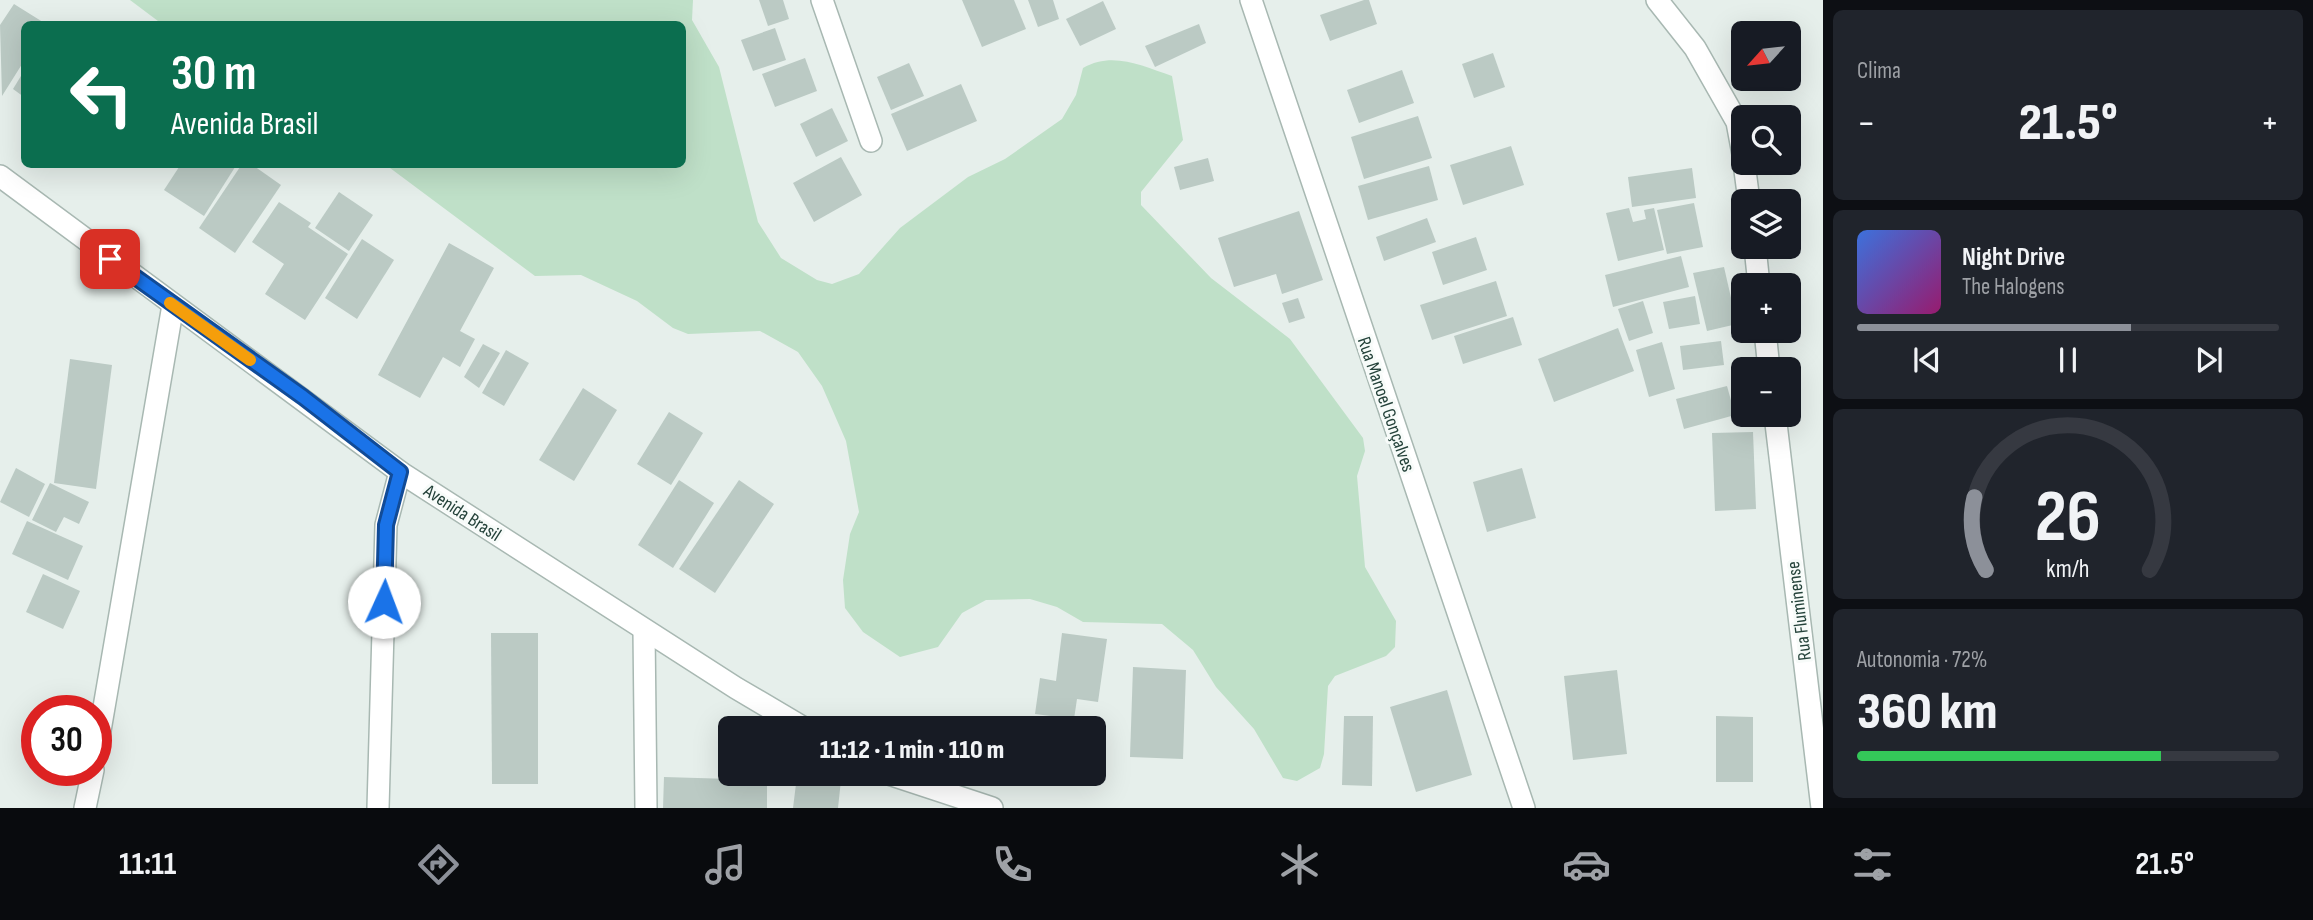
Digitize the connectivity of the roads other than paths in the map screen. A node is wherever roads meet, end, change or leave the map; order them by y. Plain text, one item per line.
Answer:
1 (822, 0) edge
2 (1251, 0) edge
3 (1657, 0) edge
4 (1731, 112) edge
5 (871, 141) dead end
6 (0, 176) edge
7 (173, 305) junction
8 (1776, 427) edge
9 (400, 472) junction
10 (644, 630) junction
11 (106, 695) edge
12 (784, 716) edge
13 (90, 786) edge
14 (925, 786) edge
15 (85, 808) edge
16 (378, 808) edge
17 (646, 808) edge
18 (992, 808) edge
19 (1524, 808) edge
20 (1822, 808) edge

1 - 5 street
2 - 19 street, Rua Manoel Gonçalves
3 - 4 street
6 - 7 street, Avenida Brasil
7 - 9 street, Avenida Brasil
7 - 11 street
8 - 20 street, Rua Fluminense
9 - 10 street, Avenida Brasil
9 - 16 street
10 - 12 street, Avenida Brasil
10 - 17 street
13 - 15 street
14 - 18 street

